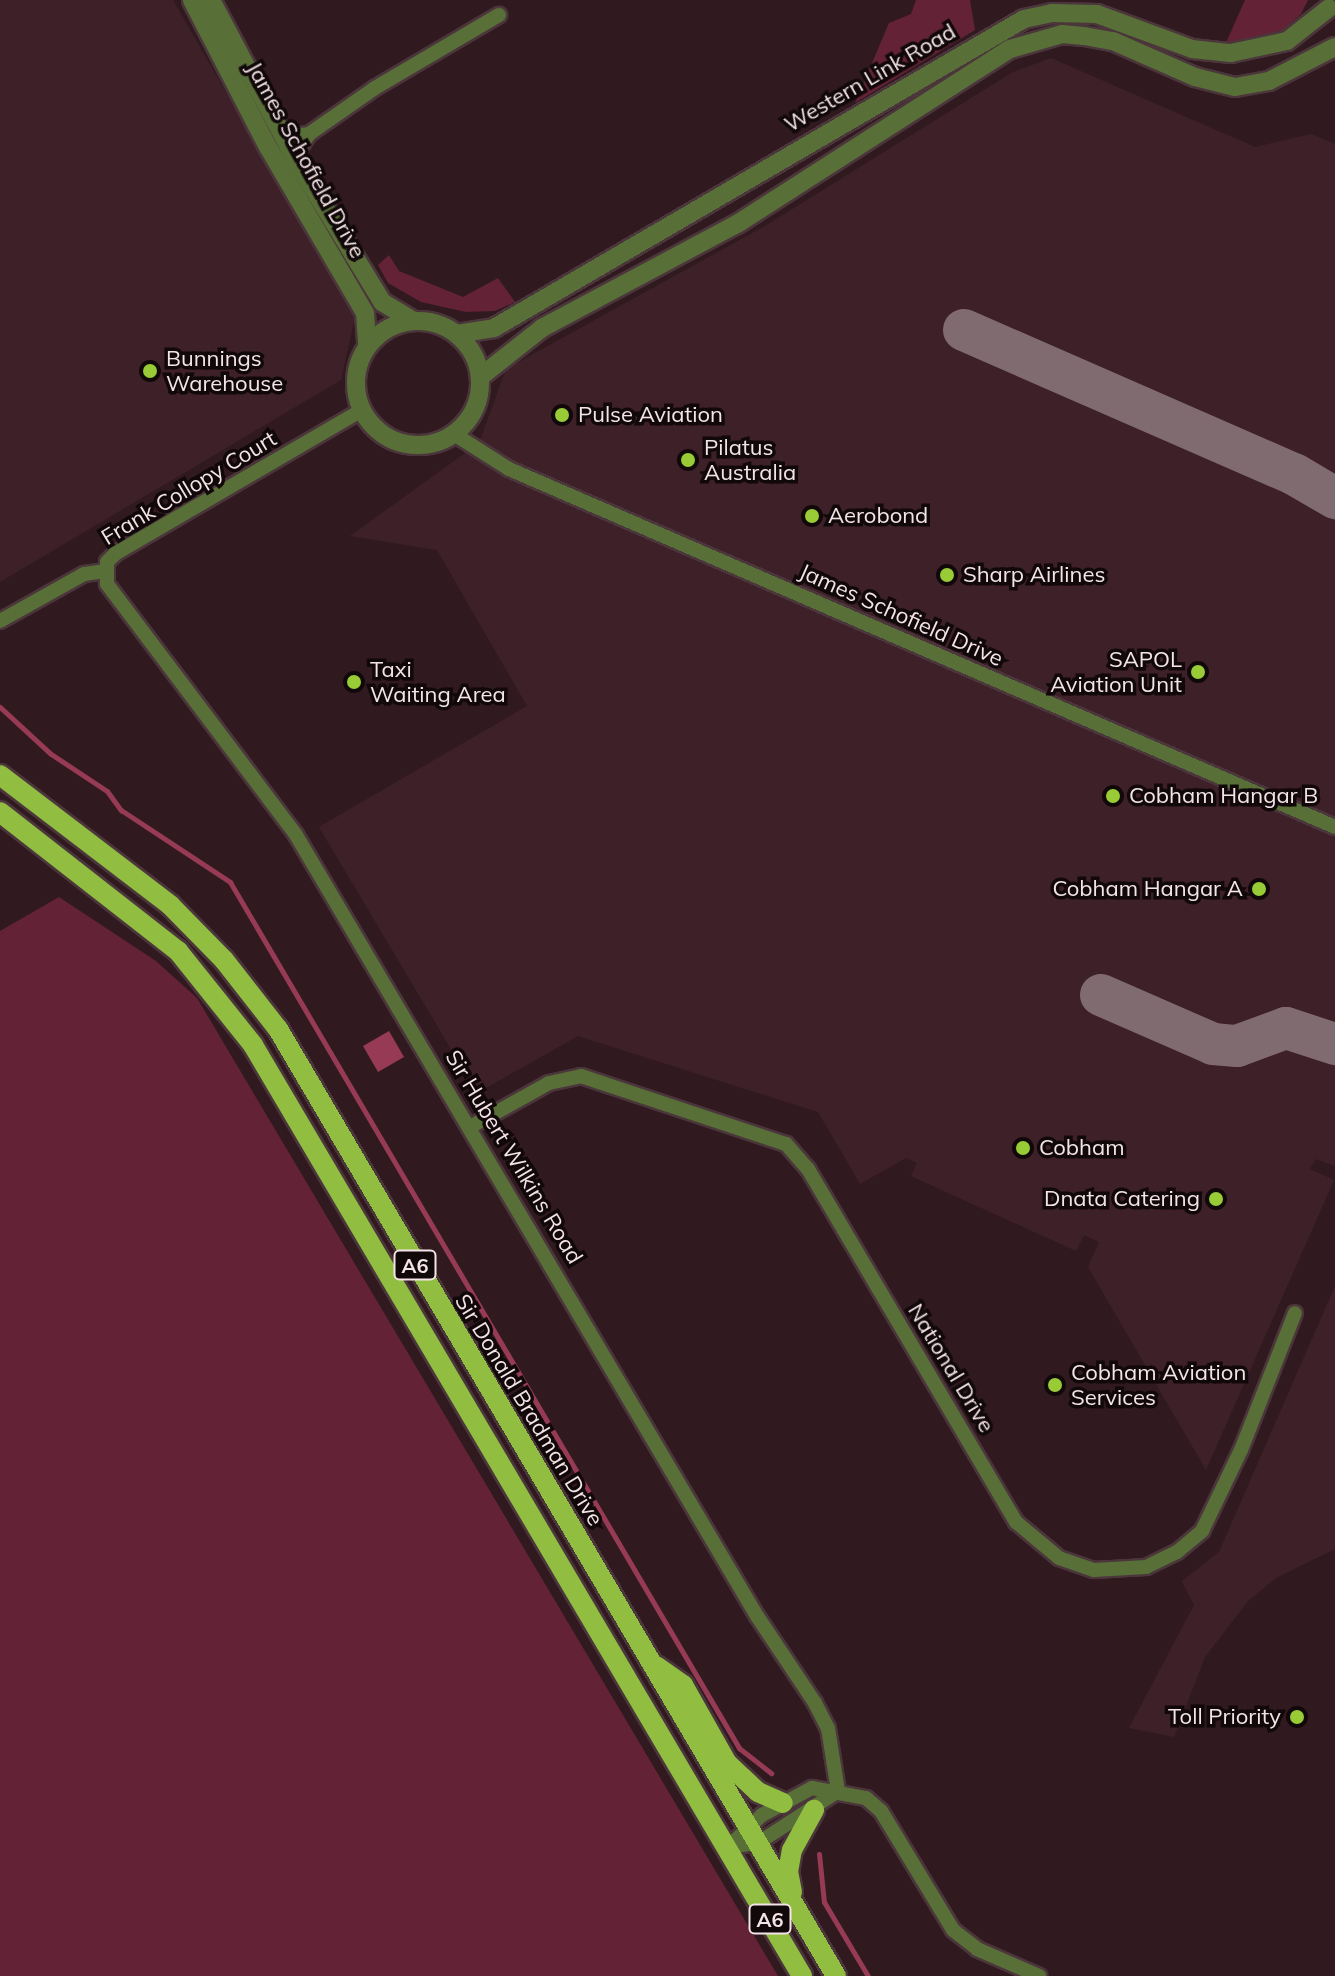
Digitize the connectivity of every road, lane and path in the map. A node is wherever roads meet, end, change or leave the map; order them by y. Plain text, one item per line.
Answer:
1 (192, 0) edge
2 (211, 0) edge
3 (1331, 10) edge
4 (499, 15) dead end
5 (1335, 47) edge
6 (309, 134) junction
7 (282, 136) junction
8 (294, 157) junction
9 (412, 320) junction
10 (457, 334) junction
11 (367, 345) junction
12 (480, 377) junction
13 (362, 410) junction
14 (454, 434) junction
15 (106, 571) junction
16 (0, 621) edge
17 (0, 775) edge
18 (0, 812) edge
19 (1335, 827) edge
20 (470, 1127) junction
21 (1295, 1313) dead end
22 (650, 1661) junction
23 (838, 1791) junction
24 (783, 1803) junction
25 (814, 1810) junction
26 (753, 1834) junction
27 (728, 1847) junction
28 (795, 1906) junction
29 (802, 1976) edge
30 (836, 1976) edge
31 (1039, 1976) edge

1 - 11 street, James Schofield Drive
2 - 7 street, James Schofield Drive
3 - 10 street, Western Link Road
4 - 6 street
5 - 12 street, Western Link Road
6 - 7 street
6 - 8 street
7 - 8 street, James Schofield Drive
8 - 9 street, James Schofield Drive
9 - 10 street
9 - 11 street
10 - 12 street
11 - 13 street
12 - 14 street
13 - 14 street
13 - 15 street, Frank Collopy Court
14 - 19 street, James Schofield Drive
15 - 16 street, Frank Collopy Court
15 - 20 street, Sir Hubert Wilkins Road
17 - 22 main road, Sir Donald Bradman Drive / A6
18 - 27 main road, A6
20 - 21 street, National Drive
20 - 23 street, Sir Hubert Wilkins Road
22 - 24 main road
22 - 26 main road, Sir Donald Bradman Drive / A6
23 - 24 street
23 - 25 street
23 - 31 street
24 - 26 street
25 - 26 street
25 - 28 main road
26 - 27 street
26 - 28 main road, Sir Donald Bradman Drive / A6
27 - 29 main road, A6
28 - 30 main road, Sir Donald Bradman Drive / A6

